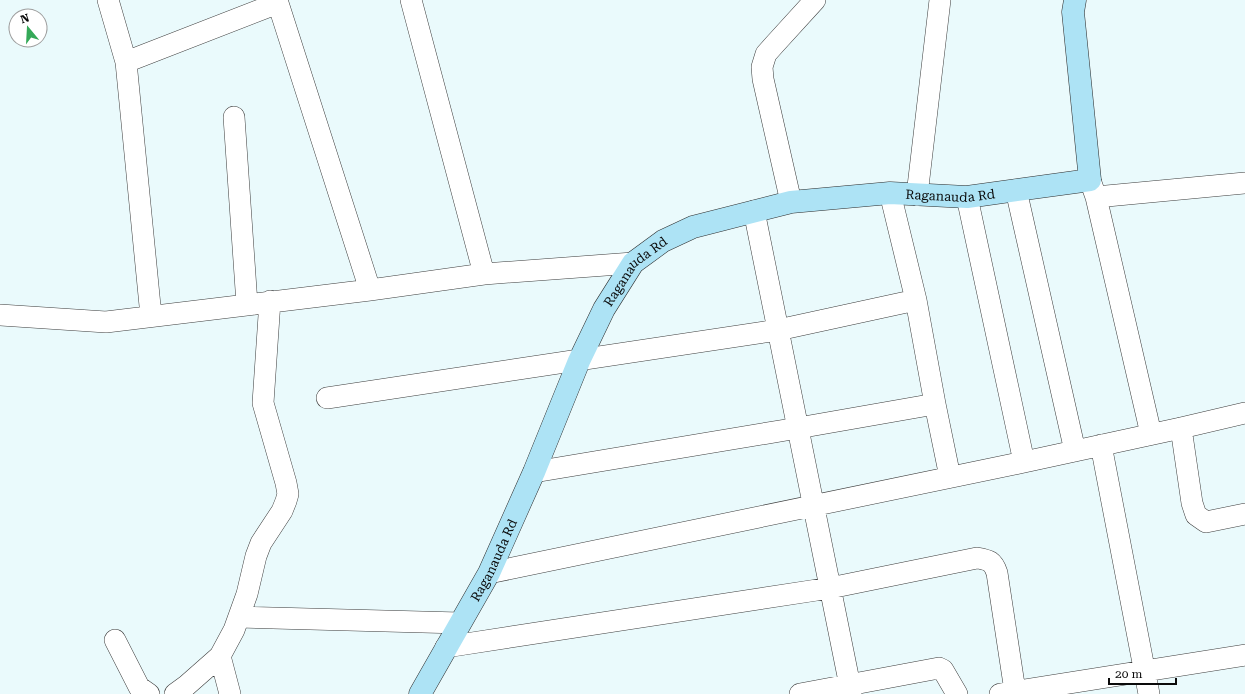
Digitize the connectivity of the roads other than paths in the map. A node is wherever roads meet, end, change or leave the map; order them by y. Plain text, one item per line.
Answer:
1 (108, 0) edge
2 (411, 0) edge
3 (815, 0) edge
4 (940, 0) edge
5 (1075, 0) edge
6 (278, 1) edge
7 (126, 62) junction
8 (234, 117) dead end
9 (1245, 183) edge
10 (1093, 189) junction
11 (1016, 190) junction
12 (890, 193) junction
13 (917, 195) junction
14 (967, 197) junction
15 (791, 202) junction
16 (754, 211) junction
17 (633, 263) junction
18 (484, 274) junction
19 (370, 290) junction
20 (916, 300) junction
21 (270, 302) junction
22 (247, 304) junction
23 (0, 315) edge
24 (151, 316) junction
25 (778, 330) junction
26 (579, 361) junction
27 (327, 398) dead end
28 (935, 404) junction
29 (1245, 413) edge
30 (798, 428) junction
31 (1181, 428) junction
32 (1151, 434) junction
33 (1101, 445) junction
34 (1075, 451) junction
35 (1024, 462) junction
36 (534, 472) junction
37 (950, 476) junction
38 (814, 505) junction
39 (1245, 514) edge
40 (489, 573) junction
41 (830, 588) junction
42 (239, 617) junction
43 (460, 623) junction
44 (115, 640) dead end
45 (446, 647) junction
46 (1245, 655) edge
47 (220, 656) junction
48 (1145, 671) junction
49 (850, 690) edge
50 (1007, 693) edge
51 (149, 694) edge
52 (175, 694) edge
53 (230, 694) edge
54 (420, 694) edge
55 (800, 694) edge
56 (957, 694) edge
57 (1149, 694) edge

1 - 7 street
2 - 18 street
3 - 15 street
4 - 13 street
5 - 10 street
6 - 7 street
6 - 19 street
7 - 24 street
8 - 22 street
9 - 10 street
10 - 11 street, Raganauda Rd
10 - 32 street
11 - 14 street, Raganauda Rd
11 - 34 street
12 - 13 street, Raganauda Rd
12 - 15 street, Raganauda Rd
12 - 20 street
13 - 14 street, Raganauda Rd
14 - 35 street
15 - 16 street, Raganauda Rd
16 - 17 street, Raganauda Rd
16 - 25 street
17 - 18 street
17 - 26 street, Raganauda Rd
18 - 19 street
19 - 21 street
20 - 25 street
20 - 28 street
21 - 22 street
21 - 42 street
22 - 24 street
23 - 24 street
25 - 26 street
25 - 30 street
26 - 27 street
26 - 36 street, Raganauda Rd
28 - 30 street
28 - 37 street
29 - 31 street
30 - 36 street
30 - 38 street
31 - 32 street
31 - 39 street
32 - 33 street
33 - 34 street
33 - 48 street
34 - 35 street
35 - 37 street
36 - 40 street, Raganauda Rd
37 - 38 street
38 - 40 street
38 - 41 street
40 - 43 street, Raganauda Rd
41 - 45 street
41 - 49 street
41 - 50 street
42 - 43 street
42 - 47 street
43 - 45 street, Raganauda Rd
44 - 51 street
45 - 54 street, Raganauda Rd
46 - 48 street
47 - 52 street
47 - 53 street
48 - 50 street
48 - 57 street
49 - 55 street
49 - 56 street

